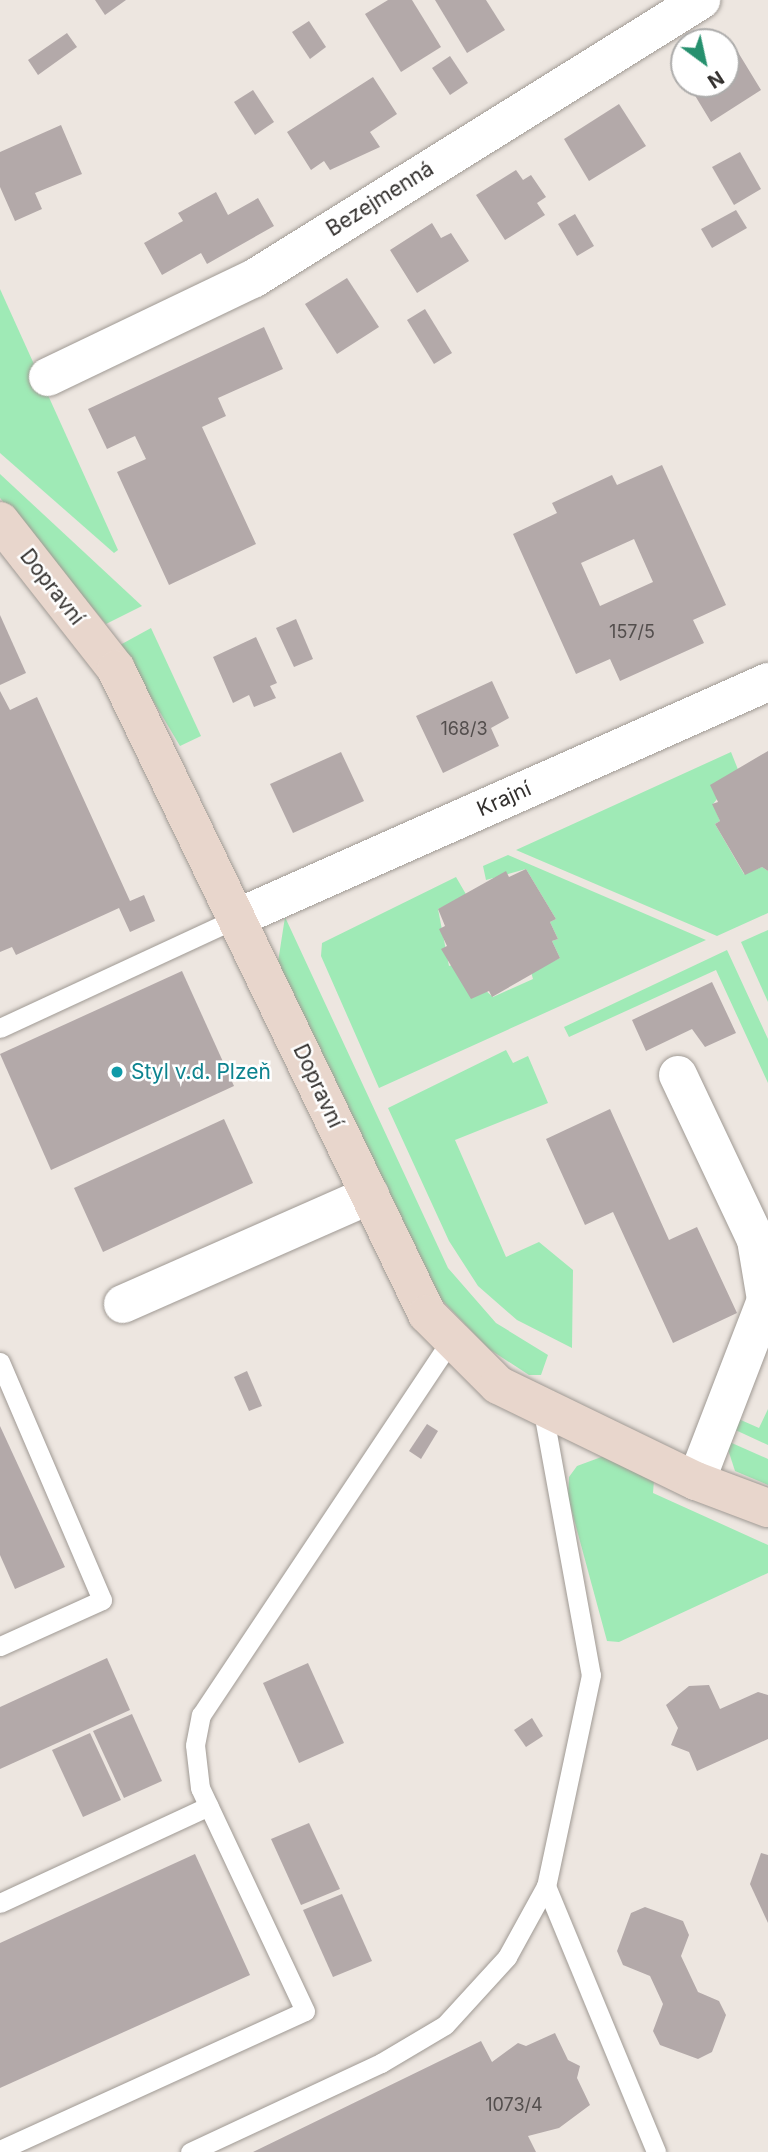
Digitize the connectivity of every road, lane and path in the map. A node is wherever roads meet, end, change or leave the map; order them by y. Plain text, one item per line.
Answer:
1 (701, 0) edge
2 (48, 377) dead end
3 (0, 521) edge
4 (768, 682) edge
5 (239, 917) junction
6 (0, 1028) edge
7 (678, 1075) dead end
8 (370, 1195) junction
9 (123, 1304) dead end
10 (452, 1339) junction
11 (0, 1362) edge
12 (542, 1406) junction
13 (696, 1481) junction
14 (768, 1508) edge
15 (0, 1646) edge
16 (209, 1806) junction
17 (546, 1886) junction
18 (0, 1902) edge
19 (0, 2150) edge
20 (190, 2152) edge
21 (656, 2152) edge

1 - 2 street, Bezejmenná
3 - 5 street, Dopravní
4 - 5 street, Krajní
5 - 6 lane
5 - 8 street, Dopravní
7 - 13 street
8 - 9 street
8 - 10 street, Dopravní
10 - 12 street, Dopravní
10 - 16 lane
11 - 15 lane
12 - 13 street, Dopravní
12 - 17 lane
13 - 14 street, Dopravní
16 - 18 lane
16 - 19 lane
17 - 20 lane
17 - 21 lane

